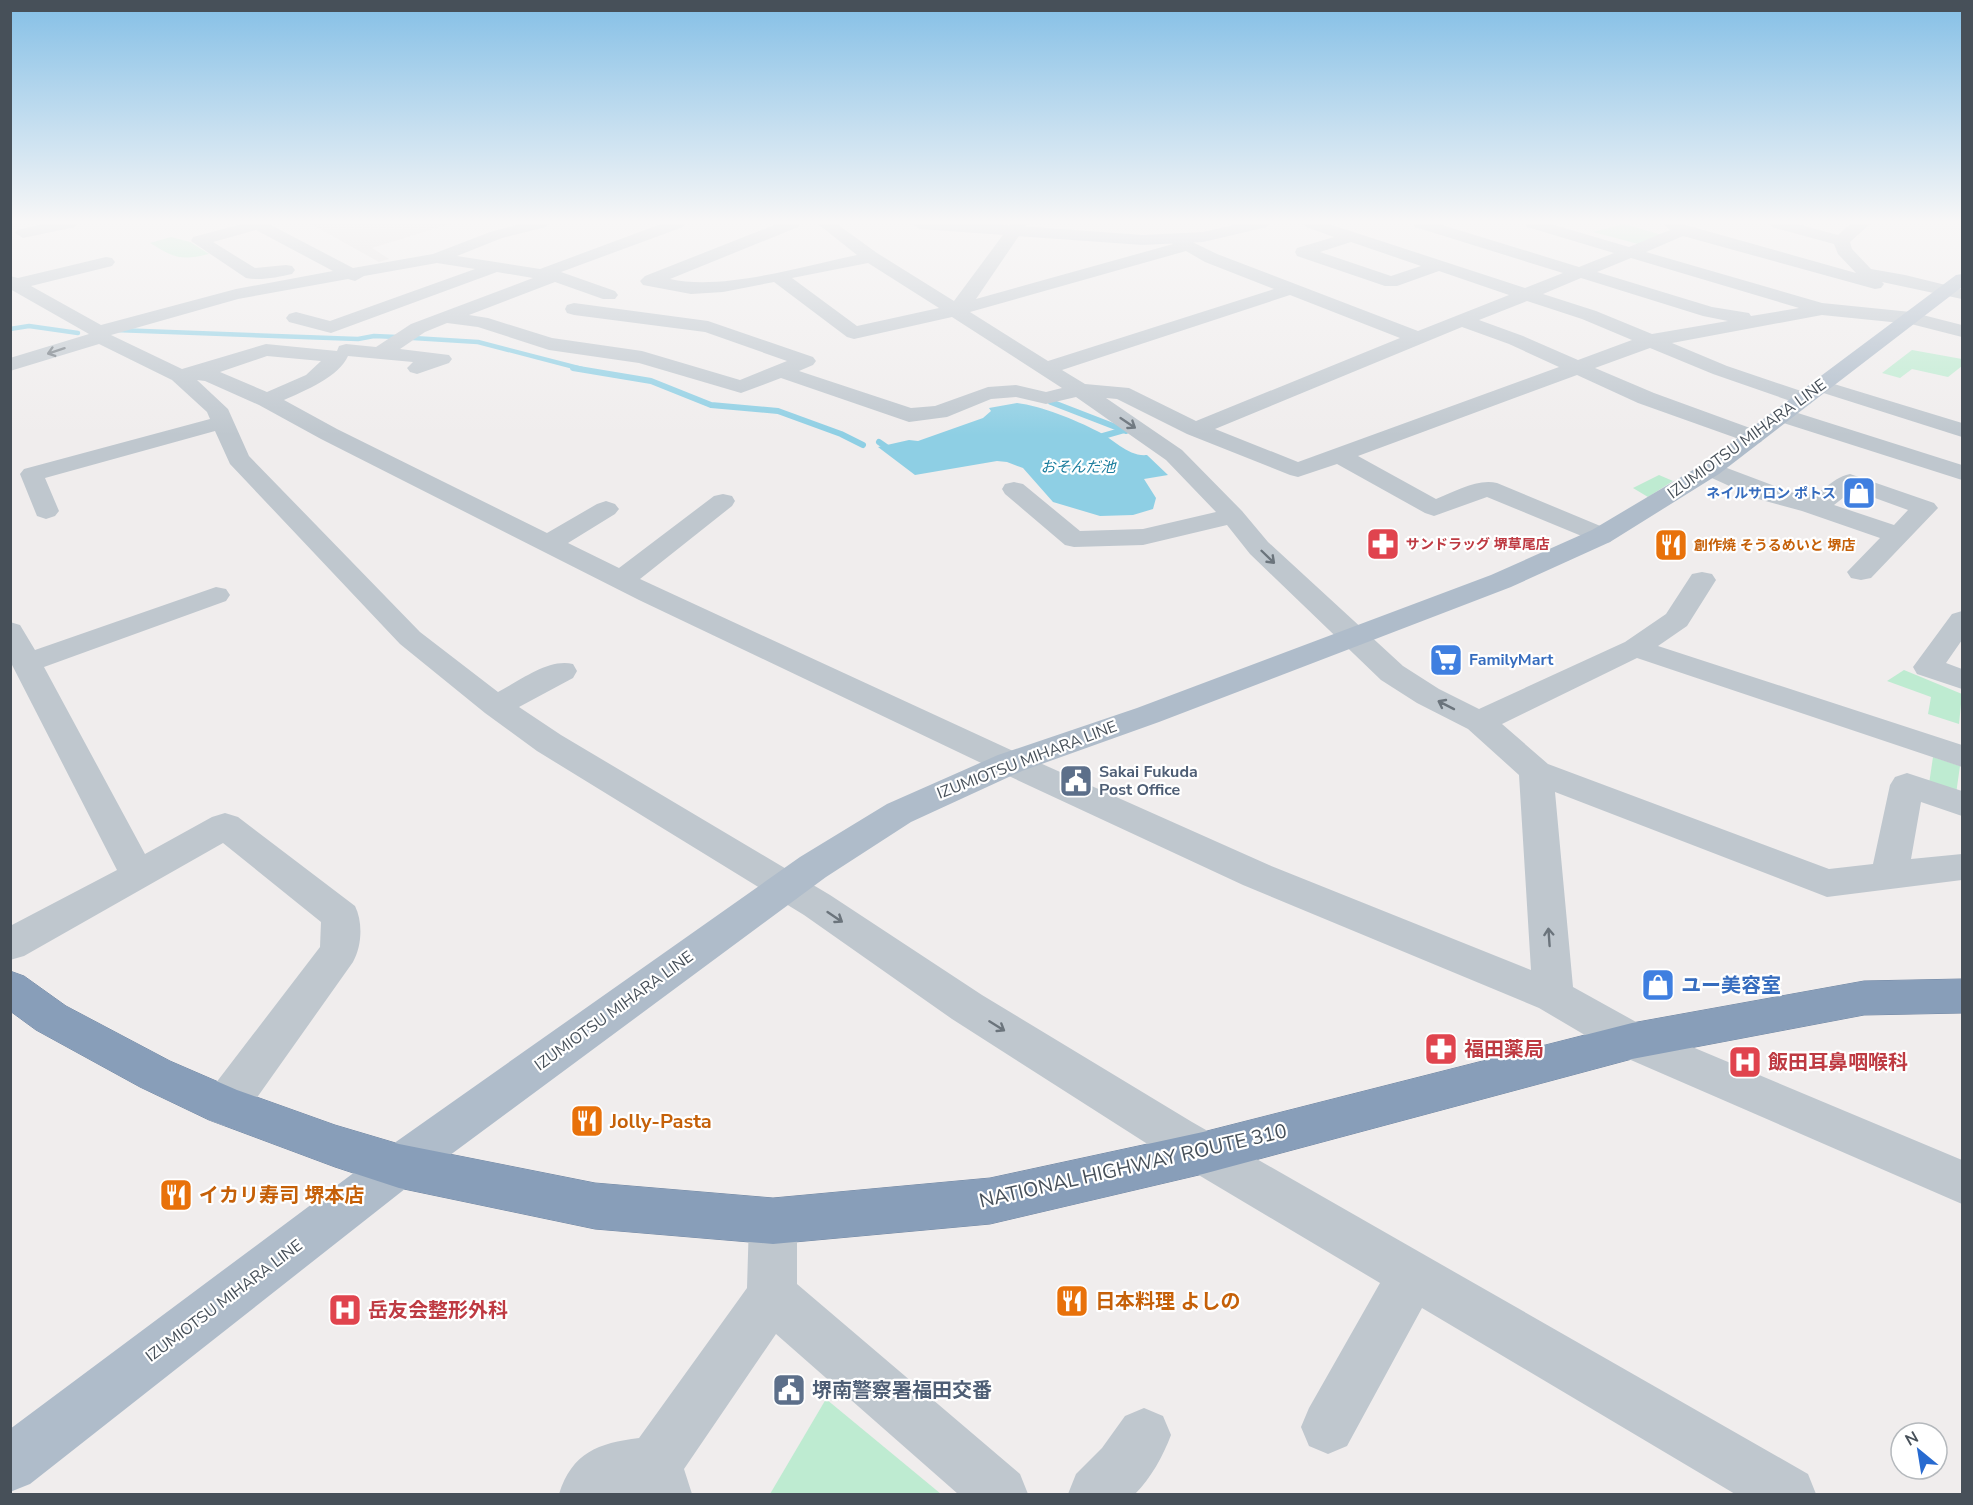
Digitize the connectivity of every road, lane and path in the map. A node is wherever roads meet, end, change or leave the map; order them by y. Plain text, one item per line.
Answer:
1 (33, 294) edge
2 (235, 294) edge
3 (403, 294) edge
4 (418, 294) edge
5 (501, 294) edge
6 (802, 294) edge
7 (931, 294) edge
8 (970, 294) edge
9 (1009, 294) edge
10 (1275, 294) edge
11 (1304, 294) edge
12 (1524, 294) joint
13 (1649, 294) edge
14 (1771, 294) edge
15 (1887, 294) edge
16 (1948, 294) edge
17 (609, 295) edge
18 (410, 297) junction
19 (1822, 309) junction
20 (956, 310) junction
21 (445, 317) junction
22 (296, 318) dead end
23 (1911, 318) junction
24 (1758, 320) junction
25 (542, 321) dead end
26 (1462, 321) junction
27 (1962, 331) edge
28 (509, 332) junction
29 (100, 334) junction
30 (1417, 338) junction
31 (1649, 341) junction
32 (346, 351) dead end
33 (382, 352) junction
34 (10, 365) edge
35 (417, 368) dead end
36 (1047, 368) junction
37 (1576, 368) junction
38 (782, 372) junction
39 (186, 375) junction
40 (1080, 390) junction
41 (267, 400) junction
42 (1802, 400) junction
43 (224, 422) junction
44 (1195, 429) junction
45 (1962, 430) edge
46 (1753, 437) junction
47 (1339, 455) junction
48 (1711, 469) junction
49 (1962, 473) edge
50 (1014, 489) dead end
51 (723, 501) dead end
52 (1807, 504) junction
53 (606, 509) dead end
54 (46, 511) dead end
55 (1233, 516) junction
56 (1601, 536) junction
57 (1898, 536) junction
58 (549, 543) junction
59 (1861, 572) dead end
60 (621, 580) junction
61 (1702, 580) dead end
62 (216, 595) dead end
63 (1962, 620) edge
64 (10, 631) edge
65 (1352, 637) junction
66 (1635, 648) junction
67 (27, 663) junction
68 (562, 671) dead end
69 (1962, 678) edge
70 (496, 706) junction
71 (1479, 722) junction
72 (1962, 756) edge
73 (1010, 763) junction
74 (1536, 772) junction
75 (1962, 804) edge
76 (1962, 867) edge
77 (138, 875) junction
78 (1889, 876) junction
79 (785, 887) junction
80 (10, 945) edge
81 (10, 988) edge
82 (1553, 996) junction
83 (1962, 996) edge
84 (1632, 1041) junction
85 (225, 1106) junction
86 (1190, 1145) junction
87 (399, 1166) junction
88 (1962, 1182) edge
89 (773, 1221) junction
90 (1412, 1275) junction
91 (772, 1296) junction
92 (1328, 1427) dead end
93 (1144, 1436) dead end
94 (10, 1464) edge
95 (659, 1479) edge
96 (587, 1494) edge
97 (1000, 1494) edge
98 (1096, 1494) edge
99 (1788, 1494) edge

1 - 29 street
2 - 29 street
3 - 18 street
4 - 18 street
5 - 21 street
6 - 20 street
7 - 20 street
8 - 20 street
9 - 20 street
10 - 36 street
11 - 30 street
12 - 26 street
12 - 31 street
13 - 24 street
14 - 19 street
15 - 23 street
16 - 23 main road, IZUMIOTSU MIHARA LINE
17 - 38 street
18 - 22 street
19 - 23 street
19 - 24 street
20 - 36 street
21 - 28 street
21 - 33 street
23 - 27 street
23 - 42 main road, IZUMIOTSU MIHARA LINE
24 - 31 street
25 - 28 street
26 - 30 street
26 - 37 street
28 - 38 street
29 -> 34 street
29 - 39 street
30 - 44 street
31 - 37 street
31 - 42 street
32 - 33 street
33 - 35 street
36 - 40 street
37 - 46 street
37 - 47 street
38 - 40 street
39 - 41 street
39 - 41 street
39 - 43 street
40 - 44 street
40 -> 55 street
41 - 58 street
42 - 45 street
42 - 46 main road, IZUMIOTSU MIHARA LINE
42 - 49 street
43 - 54 street
43 - 70 street
44 - 47 street
46 - 48 main road, IZUMIOTSU MIHARA LINE
47 - 56 street
48 - 52 street
48 - 56 main road, IZUMIOTSU MIHARA LINE
50 - 55 street
51 - 60 street
52 - 57 street
52 - 57 street
53 - 58 street
55 -> 65 street
56 - 65 main road, IZUMIOTSU MIHARA LINE
57 - 59 street
58 - 60 street
60 - 73 street
61 - 66 street
62 - 67 street
63 - 69 street
64 - 67 street
71 -> 65 street
65 - 73 main road, IZUMIOTSU MIHARA LINE
66 - 71 street
66 - 72 street
67 - 77 street
68 - 70 street
70 - 79 street
71 - 74 street
73 - 79 main road, IZUMIOTSU MIHARA LINE
73 - 82 street
74 - 78 street
82 -> 74 street
75 - 78 street
76 - 78 street
77 - 80 street
77 - 85 street
79 -> 86 street
79 - 87 main road, IZUMIOTSU MIHARA LINE
81 - 85 highway, NATIONAL HIGHWAY ROUTE 310
82 - 84 street
83 - 84 highway, NATIONAL HIGHWAY ROUTE 310
84 - 86 highway, NATIONAL HIGHWAY ROUTE 310
84 - 88 street
85 - 87 highway, NATIONAL HIGHWAY ROUTE 310
86 - 89 highway, NATIONAL HIGHWAY ROUTE 310
86 - 90 street
87 - 89 highway, NATIONAL HIGHWAY ROUTE 310
87 - 94 main road, IZUMIOTSU MIHARA LINE
89 - 91 street
90 - 92 street
90 - 99 street
91 - 95 street
91 - 97 street
93 - 98 street
95 - 96 street

